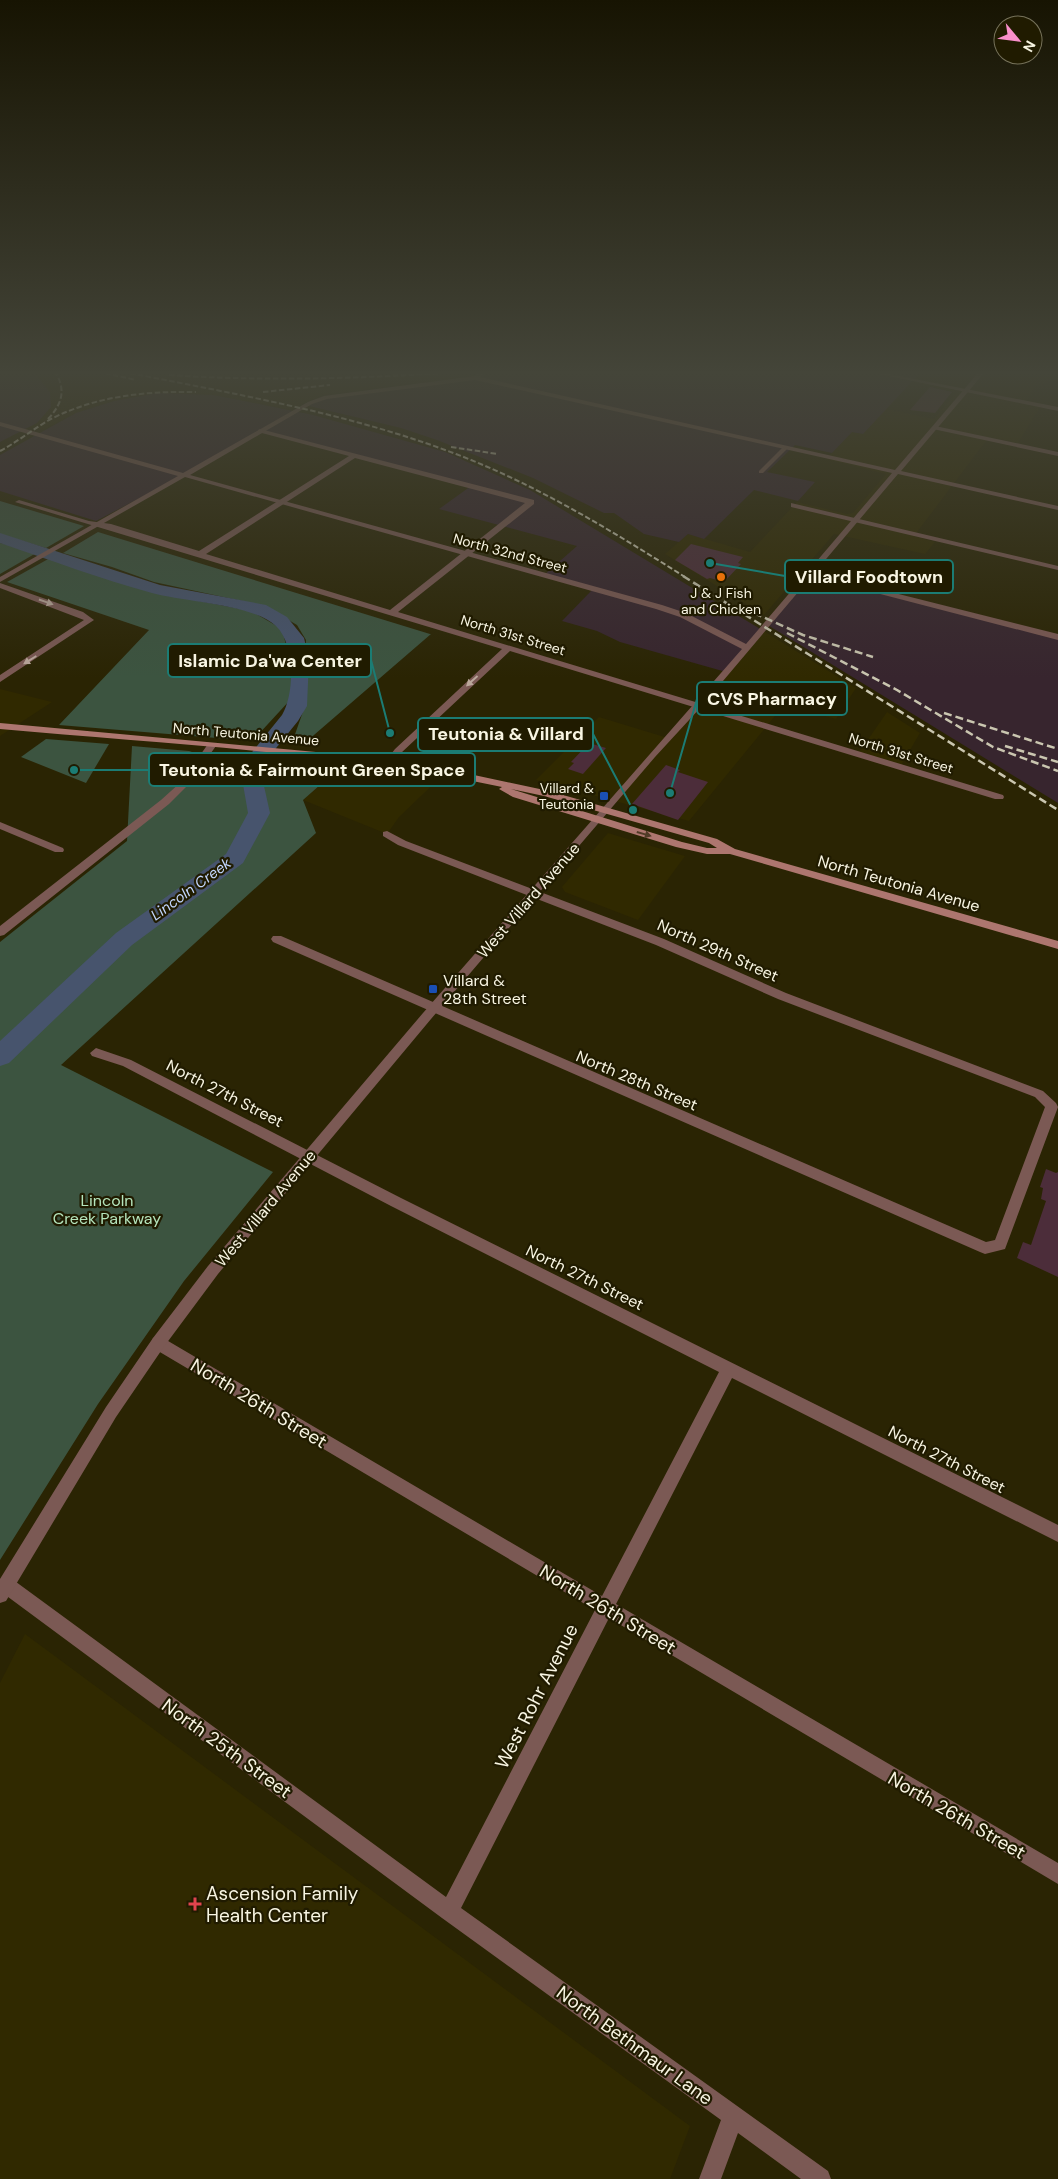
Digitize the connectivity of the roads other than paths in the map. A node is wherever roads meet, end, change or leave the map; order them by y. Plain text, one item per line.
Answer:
1 (184, 475) joint
2 (325, 475) edge
3 (426, 475) edge
4 (895, 475) edge
5 (914, 475) edge
6 (19, 502) dead end
7 (282, 502) junction
8 (794, 505) dead end
9 (1058, 508) edge
10 (855, 520) junction
11 (98, 524) junction
12 (200, 554) junction
13 (467, 554) junction
14 (1058, 568) edge
15 (810, 573) junction
16 (0, 580) edge
17 (0, 586) edge
18 (391, 613) junction
19 (1058, 637) edge
20 (508, 648) junction
21 (746, 648) junction
22 (0, 679) edge
23 (698, 705) junction
24 (0, 726) edge
25 (215, 747) junction
26 (389, 763) junction
27 (488, 782) junction
28 (999, 797) dead end
29 (606, 809) junction
30 (597, 820) junction
31 (0, 825) edge
32 (387, 834) dead end
33 (59, 850) dead end
34 (731, 851) junction
35 (534, 893) junction
36 (0, 932) edge
37 (277, 940) dead end
38 (1058, 945) edge
39 (435, 1008) junction
40 (96, 1053) dead end
41 (309, 1156) junction
42 (986, 1248) joint
43 (158, 1343) junction
44 (729, 1368) junction
45 (1058, 1534) edge
46 (3, 1590) edge
47 (605, 1608) junction
48 (1058, 1874) edge
49 (449, 1911) junction
50 (733, 2116) junction
51 (710, 2179) edge
52 (820, 2179) edge

1 - 7 street, North 32nd Street
1 - 11 street
2 - 7 street
3 - 13 street
4 - 10 street, West Villard Avenue
5 - 9 street
6 - 11 street, North 31st Street
7 - 12 street
7 - 13 street, North 32nd Street
8 - 10 street
10 - 14 street
10 - 15 street, West Villard Avenue
11 - 12 street, North 31st Street
11 - 16 street
12 - 18 street, North 31st Street
13 - 18 street
13 - 21 street, North 32nd Street
15 - 19 street
15 - 21 street, West Villard Avenue
17 -> 22 street
18 - 20 street, North 31st Street
20 - 23 street, North 31st Street
20 -> 26 street
21 - 23 street, West Villard Avenue
23 - 28 street, North 31st Street
23 - 29 street, West Villard Avenue
24 - 25 main road, North Teutonia Avenue
25 - 26 main road, North Teutonia Avenue
25 - 36 street
26 - 27 main road, North Teutonia Avenue
27 - 29 main road, North Teutonia Avenue
27 - 30 main road, North Teutonia Avenue
29 - 30 street, West Villard Avenue
29 - 34 main road, North Teutonia Avenue
30 -> 34 main road, North Teutonia Avenue
30 - 35 street, West Villard Avenue
31 - 33 street
32 - 35 street, North 29th Street
34 - 38 main road, North Teutonia Avenue
35 - 39 street, West Villard Avenue
35 - 42 street, North 29th Street
37 - 39 street, North 28th Street
39 - 41 street, West Villard Avenue
39 - 42 street, North 28th Street
40 - 41 street, North 27th Street
41 - 43 street, West Villard Avenue
41 - 44 street, North 27th Street
43 - 46 street, West Villard Avenue
43 - 47 street, North 26th Street
44 - 45 street, North 27th Street
44 - 47 street, West Rohr Avenue
46 - 49 street, North 25th Street
47 - 48 street, North 26th Street
47 - 49 street, West Rohr Avenue
49 - 50 street, North Bethmaur Lane
50 - 51 street
50 - 52 street, North Bethmaur Lane

